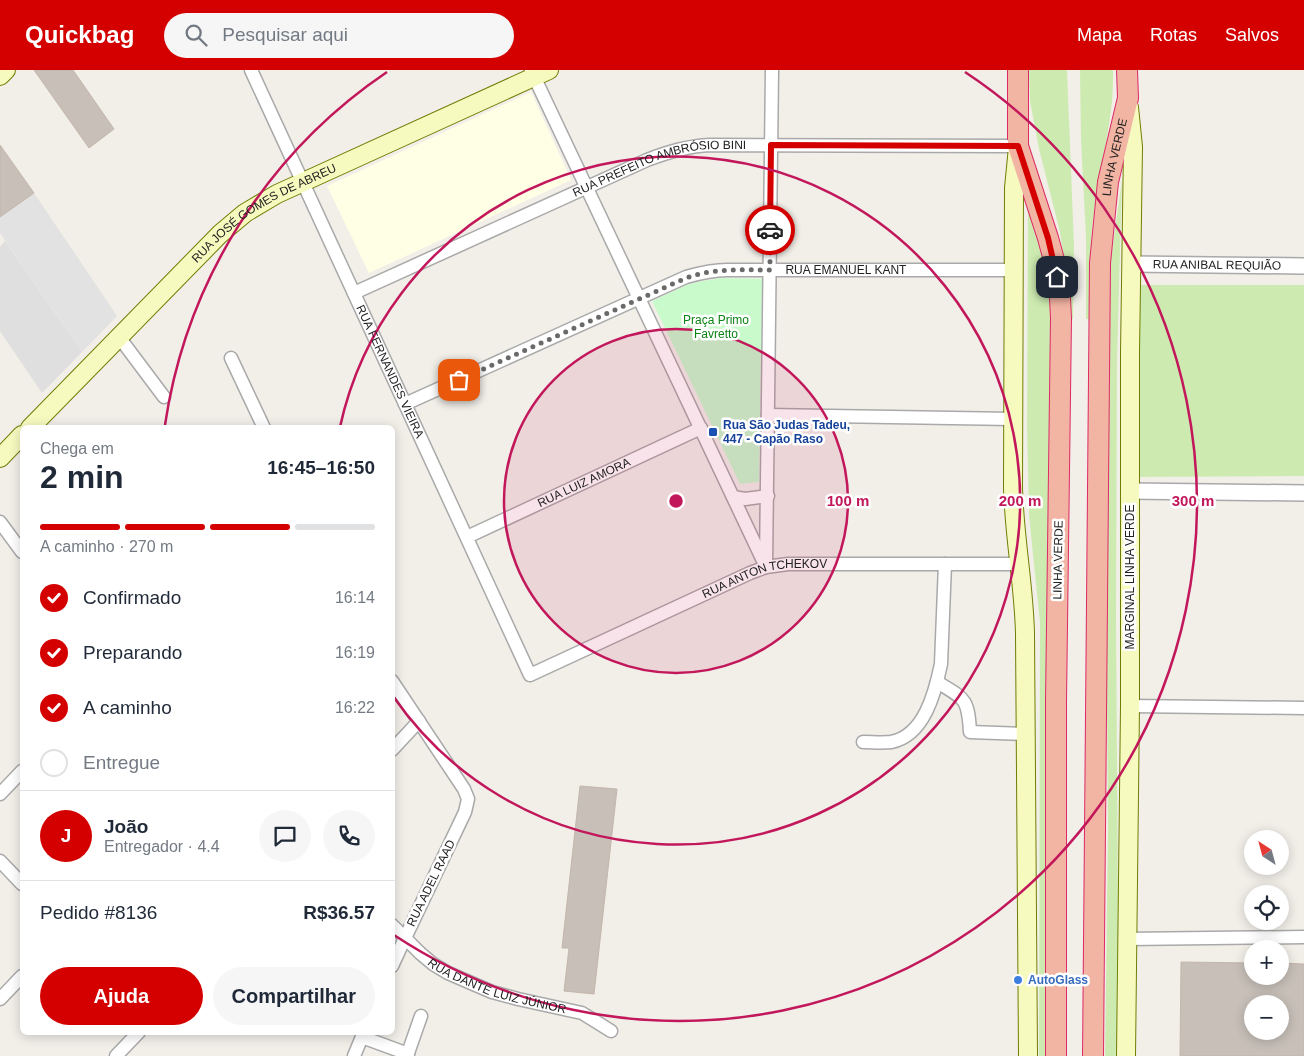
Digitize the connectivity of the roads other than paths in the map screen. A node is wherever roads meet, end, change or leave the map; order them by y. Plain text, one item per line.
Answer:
1 (6, 70) edge
2 (251, 70) edge
3 (772, 70) edge
4 (1018, 70) edge
5 (1126, 70) edge
6 (538, 72) edge
7 (0, 76) edge
8 (1128, 98) junction
9 (771, 145) junction
10 (1018, 146) junction
11 (303, 183) junction
12 (587, 188) junction
13 (1131, 264) junction
14 (1304, 266) edge
15 (770, 270) junction
16 (1014, 270) junction
17 (354, 293) junction
18 (639, 298) junction
19 (119, 337) junction
20 (231, 358) dead end
21 (164, 397) dead end
22 (405, 404) junction
23 (768, 415) junction
24 (1013, 419) junction
25 (33, 425) edge
26 (263, 425) edge
27 (701, 428) junction
28 (20, 437) edge
29 (0, 458) edge
30 (1130, 491) junction
31 (1304, 493) edge
32 (768, 496) junction
33 (733, 497) junction
34 (0, 522) edge
35 (467, 537) junction
36 (20, 549) edge
37 (945, 564) junction
38 (1019, 564) junction
39 (766, 567) junction
40 (530, 674) joint
41 (936, 682) junction
42 (395, 685) edge
43 (1130, 706) junction
44 (1304, 708) edge
45 (419, 721) junction
46 (1025, 734) junction
47 (863, 742) dead end
48 (395, 747) edge
49 (20, 773) edge
50 (0, 794) edge
51 (0, 861) edge
52 (20, 882) edge
53 (395, 928) edge
54 (1304, 937) edge
55 (405, 938) junction
56 (1127, 939) junction
57 (395, 960) edge
58 (20, 978) edge
59 (0, 999) edge
60 (421, 1016) dead end
61 (611, 1031) dead end
62 (136, 1035) edge
63 (363, 1035) edge
64 (408, 1055) edge
65 (116, 1056) edge
66 (354, 1056) edge
67 (1028, 1056) edge
68 (1056, 1056) edge
69 (1093, 1056) edge
70 (1126, 1056) edge

1 - 7 main road
2 - 11 street, RUA FERNANDES VIEIRA
3 - 9 street
4 - 10 highway, LINHA VERDE
5 - 8 highway, LINHA VERDE
6 - 11 main road, RUA JOSÉ GOMES DE ABREU
6 - 12 street
8 - 13 main road, MARGINAL LINHA VERDE
8 - 69 highway, LINHA VERDE
9 - 10 street, RUA PREFEITO AMBRÓSIO BINI
9 - 12 street, RUA PREFEITO AMBRÓSIO BINI
9 - 15 street
10 - 16 main road
10 - 68 highway, LINHA VERDE
11 - 17 street, RUA FERNANDES VIEIRA
11 - 19 main road, RUA JOSÉ GOMES DE ABREU
12 - 17 street, RUA PREFEITO AMBRÓSIO BINI
12 - 18 street
13 - 14 street, RUA ANIBAL REQUIÃO
13 - 30 main road, MARGINAL LINHA VERDE
15 - 16 street, RUA EMANUEL KANT
15 - 18 street, RUA EMANUEL KANT
15 - 23 street
16 - 24 main road
17 - 22 street, RUA FERNANDES VIEIRA
18 - 22 street, RUA EMANUEL KANT
18 - 27 street
19 - 21 street
19 - 25 main road, RUA JOSÉ GOMES DE ABREU
20 - 26 street
22 - 35 street, RUA FERNANDES VIEIRA
23 - 24 street
23 - 32 street
24 - 38 main road
27 - 33 street
27 - 35 street, RUA LUIZ AMORA
28 - 29 main road
30 - 31 street
30 - 43 main road, MARGINAL LINHA VERDE
32 - 33 street
32 - 39 street
33 - 39 street
34 - 36 street
35 - 40 street, RUA FERNANDES VIEIRA
37 - 38 street, RUA ANTON TCHEKOV
37 - 39 street, RUA ANTON TCHEKOV
37 - 41 street
38 - 46 main road
39 - 40 street, RUA ANTON TCHEKOV
41 - 46 street
41 - 47 street
42 - 45 street
43 - 44 street
43 - 56 main road, MARGINAL LINHA VERDE
45 - 48 street
45 - 55 street, RUA ADEL RAAD
46 - 67 main road
49 - 50 street
51 - 52 street
53 - 55 street, RUA DANTE LUIZ JÚNIOR
54 - 56 street
55 - 57 street, RUA ADEL RAAD
55 - 61 street, RUA DANTE LUIZ JÚNIOR
56 - 70 main road, MARGINAL LINHA VERDE
58 - 59 street
60 - 64 street
62 - 65 street
63 - 64 street
63 - 66 street

